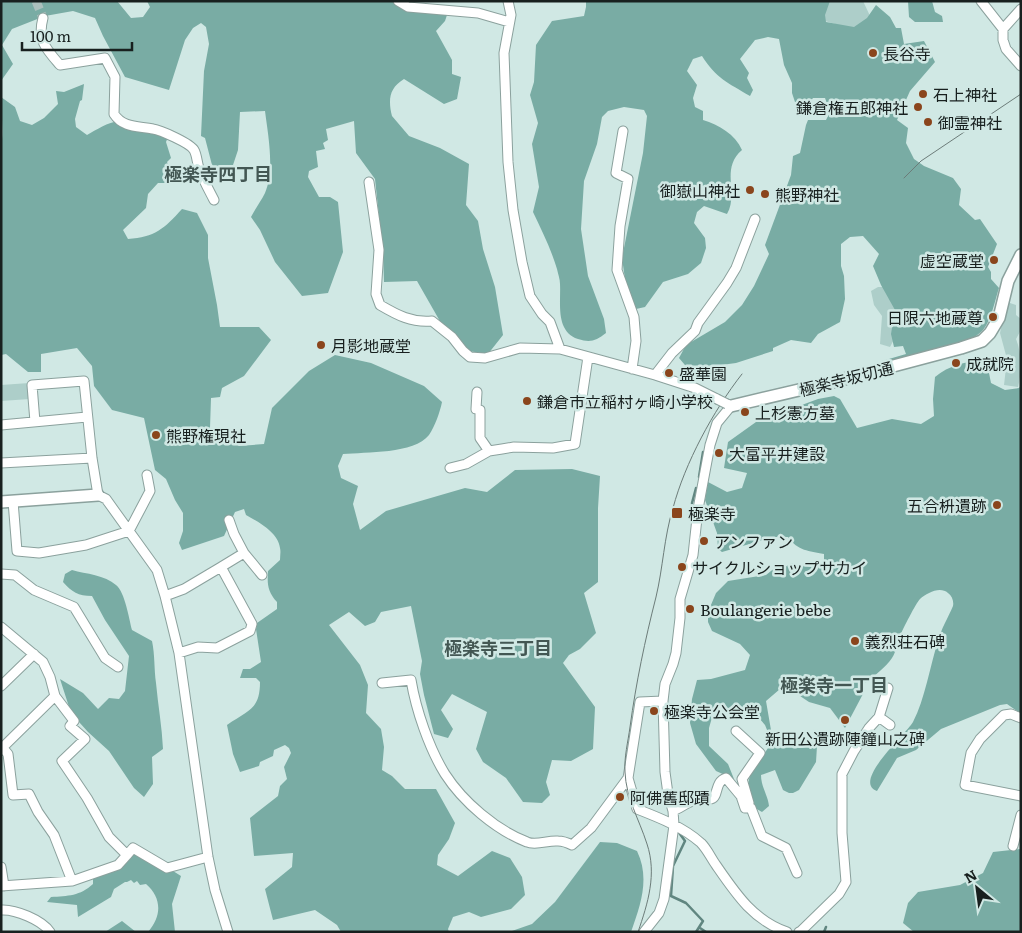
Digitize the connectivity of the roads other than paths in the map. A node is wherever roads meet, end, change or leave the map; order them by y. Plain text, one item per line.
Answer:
1 (398, 1) edge
2 (508, 1) edge
3 (981, 1) edge
4 (1021, 9) edge
5 (43, 18) tunnel mouth
6 (509, 22) junction
7 (1003, 29) junction
8 (1021, 66) edge
9 (623, 131) dead end
10 (369, 182) dead end
11 (214, 200) dead end
12 (755, 219) dead end
13 (1021, 256) edge
14 (560, 349) junction
15 (588, 357) junction
16 (632, 369) junction
17 (655, 375) junction
18 (477, 392) dead end
19 (729, 405) junction
20 (87, 417) junction
21 (35, 422) junction
22 (1, 425) edge
23 (489, 452) junction
24 (92, 458) junction
25 (1, 463) edge
26 (450, 468) dead end
27 (147, 475) dead end
28 (98, 495) junction
29 (7, 502) edge
30 (229, 520) dead end
31 (129, 531) junction
32 (244, 553) junction
33 (222, 567) junction
34 (1, 574) edge
35 (262, 575) dead end
36 (165, 596) junction
37 (1, 627) edge
38 (179, 653) junction
39 (34, 654) junction
40 (118, 667) dead end
41 (382, 683) dead end
42 (1, 686) edge
43 (888, 688) dead end
44 (55, 696) junction
45 (664, 701) junction
46 (879, 717) junction
47 (1021, 718) edge
48 (890, 725) dead end
49 (736, 731) dead end
50 (2, 746) edge
51 (628, 778) junction
52 (6, 780) edge
53 (1021, 796) edge
54 (751, 808) junction
55 (673, 811) junction
56 (1021, 815) edge
57 (674, 825) junction
58 (1013, 846) dead end
59 (127, 855) junction
60 (208, 857) junction
61 (1, 867) edge
62 (797, 872) dead end
63 (72, 881) junction
64 (3, 886) edge
65 (1, 910) edge
66 (50, 932) edge
67 (228, 932) edge
68 (644, 932) edge
69 (787, 932) edge
70 (799, 932) edge

1 - 6 street
2 - 6 street
3 - 7 street
4 - 7 street
5 - 11 street
6 - 14 street
7 - 8 street
9 - 16 street
10 - 14 street
12 - 17 street
13 - 19 street, 極楽寺坂切通
14 - 15 street
15 - 16 street
15 - 23 street
16 - 17 street
17 - 19 street, bridge
18 - 23 street
19 - 45 street
20 - 21 street
20 - 21 street
20 - 24 street
21 - 22 street
23 - 26 street
24 - 25 street
24 - 28 street
27 - 31 street
28 - 29 street
28 - 31 street
29 - 31 street
30 - 32 street
31 - 36 street
32 - 33 street
32 - 35 street
33 - 36 street
33 - 38 street
34 - 40 street
36 - 38 street
37 - 39 street
38 - 60 street
39 - 42 street
39 - 44 street
41 - 51 street
43 - 46 street
44 - 50 street
44 - 59 street
45 - 51 street
45 - 55 street
46 - 48 street
46 - 70 street
47 - 53 street
49 - 54 street
50 - 52 street
51 - 57 street
52 - 63 street
54 - 55 street
54 - 62 street
55 - 57 street
56 - 58 street
57 - 68 street
57 - 69 street
59 - 60 street
59 - 63 street
60 - 67 street
61 - 64 street
63 - 64 street
65 - 66 street

